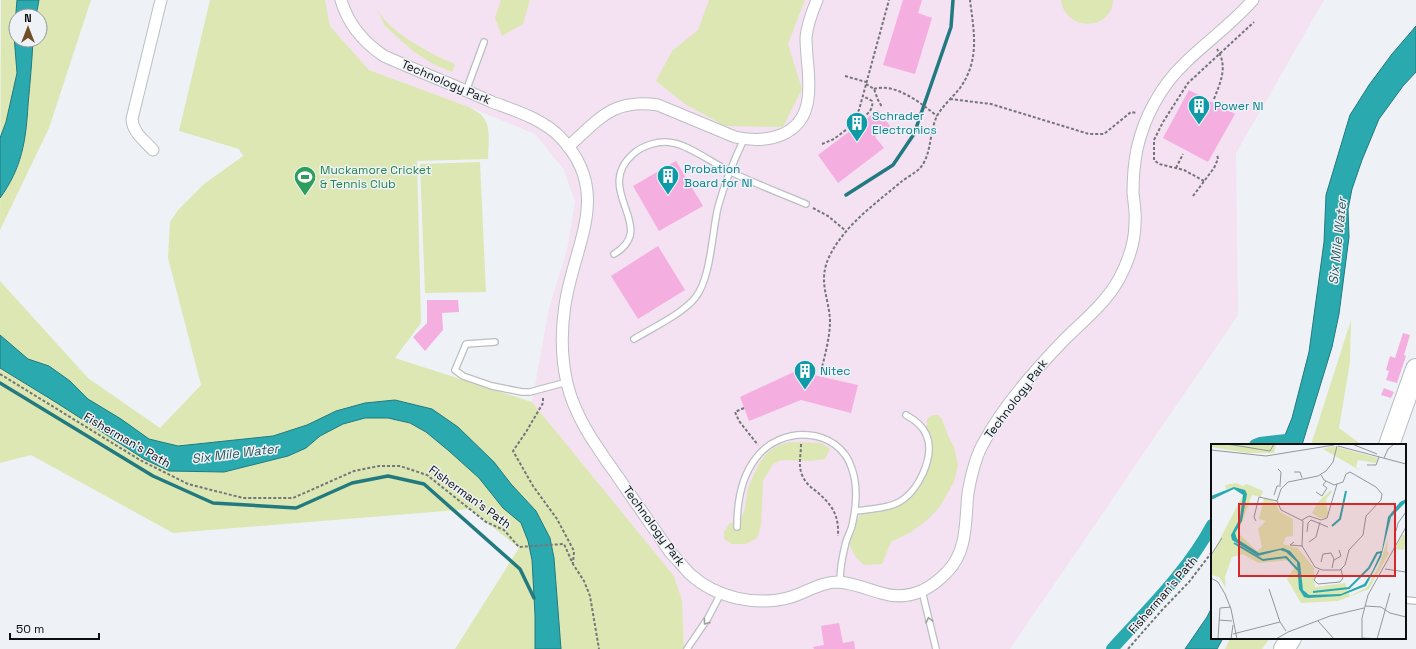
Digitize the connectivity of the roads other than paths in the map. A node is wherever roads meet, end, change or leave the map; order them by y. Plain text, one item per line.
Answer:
1 (161, 0) edge
2 (341, 0) edge
3 (816, 0) edge
4 (1253, 0) edge
5 (484, 42) dead end
6 (466, 91) junction
7 (744, 139) junction
8 (568, 146) junction
9 (153, 150) dead end
10 (729, 171) junction
11 (806, 204) road end
12 (614, 254) dead end
13 (634, 339) dead end
14 (495, 342) dead end
15 (1416, 369) edge
16 (567, 382) junction
17 (906, 415) dead end
18 (1389, 444) edge
19 (855, 511) junction
20 (737, 528) dead end
21 (840, 582) junction
22 (922, 591) junction
23 (721, 593) junction
24 (1406, 600) edge
25 (1416, 602) edge
26 (1290, 639) edge
27 (687, 649) edge
28 (936, 649) edge
29 (1284, 649) edge

1 - 9 street
2 - 6 street, Technology Park
3 - 7 street
4 - 22 street, Technology Park
5 - 6 lane
6 - 8 street, Technology Park
7 - 8 street
7 - 10 lane
8 - 16 street, Technology Park
10 - 11 lane
10 - 12 lane
10 - 13 lane
14 - 16 lane
15 - 18 highway
16 - 23 street, Technology Park
17 - 19 lane
19 - 20 lane
19 - 21 lane
21 - 22 street, Technology Park
21 - 23 street, Technology Park
28 -> 22 lane
23 -> 27 lane
24 - 25 lane
26 - 29 highway

